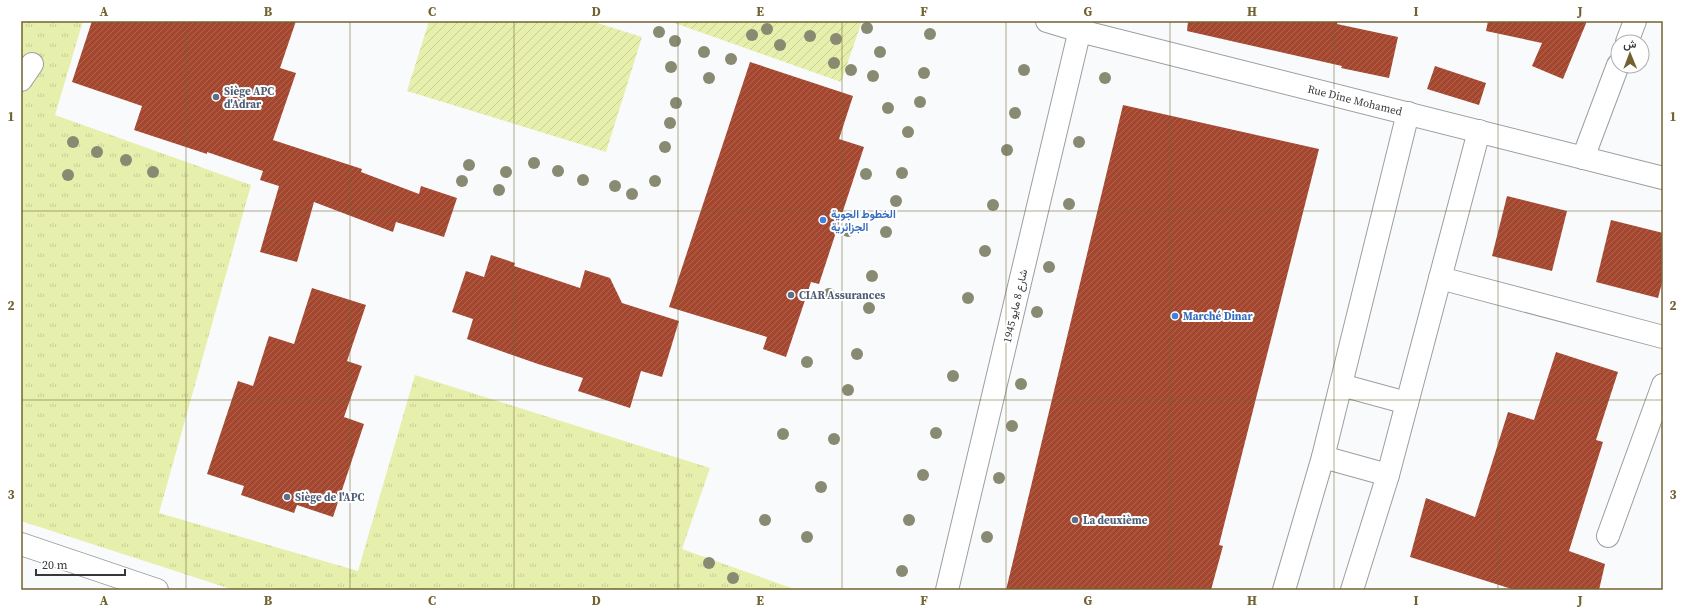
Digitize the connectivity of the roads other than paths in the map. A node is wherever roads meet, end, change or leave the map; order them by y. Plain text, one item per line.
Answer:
1 (1047, 21) edge
2 (1635, 21) edge
3 (1081, 26) edge
4 (1630, 34) edge
5 (1615, 74) edge
6 (1408, 113) junction
7 (1479, 131) junction
8 (1583, 158) junction
9 (1663, 178) edge
10 (1440, 278) junction
11 (1663, 337) edge
12 (1341, 385) junction
13 (1663, 385) edge
14 (1407, 403) junction
15 (1323, 457) junction
16 (1388, 475) junction
17 (1608, 536) dead end
18 (21, 544) edge
19 (152, 589) edge
20 (947, 590) edge
21 (1284, 590) edge
22 (1352, 590) edge

1 - 3 street, Rue Dine Mohamed
2 - 4 street
3 - 6 street, Rue Dine Mohamed
3 - 20 street, شارع 8 مايو 1945
5 - 8 street
6 - 7 street, Rue Dine Mohamed
6 - 12 street
7 - 8 street, Rue Dine Mohamed
7 - 10 street
8 - 9 street, Rue Dine Mohamed
10 - 11 street
10 - 14 street
12 - 14 street
12 - 15 street
13 - 17 street
14 - 16 street
15 - 16 street
15 - 21 street
16 - 22 street
18 - 19 street

